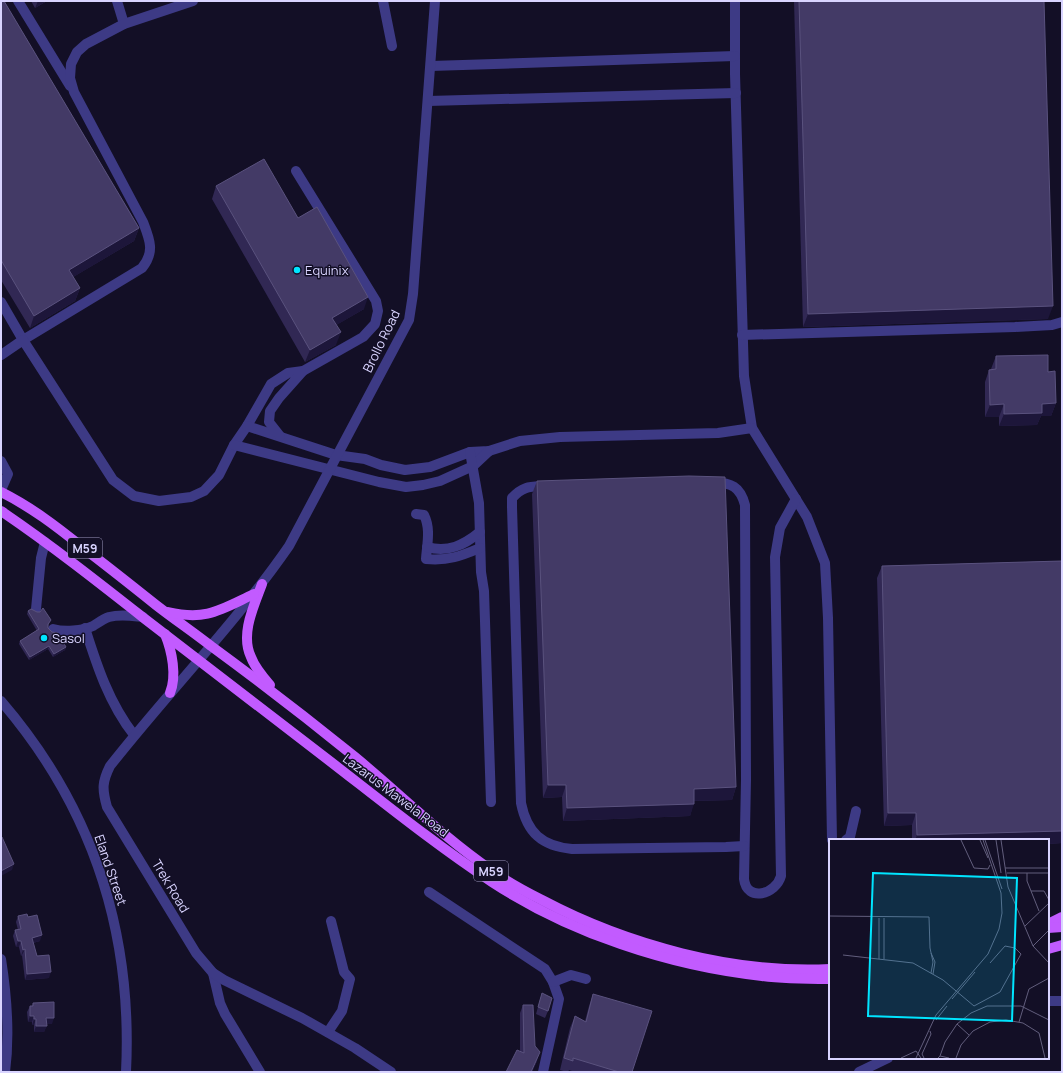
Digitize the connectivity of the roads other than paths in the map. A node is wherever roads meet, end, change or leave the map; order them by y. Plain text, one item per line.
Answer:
1 (18, 1) edge
2 (117, 1) edge
3 (193, 1) edge
4 (383, 1) edge
5 (435, 1) edge
6 (735, 1) edge
7 (124, 24) junction
8 (392, 46) dead end
9 (735, 56) junction
10 (431, 66) junction
11 (74, 92) junction
12 (736, 93) junction
13 (428, 102) junction
14 (296, 172) dead end
15 (1, 302) edge
16 (1062, 322) edge
17 (742, 335) junction
18 (23, 340) junction
19 (1, 355) edge
20 (302, 371) junction
21 (247, 426) junction
22 (752, 428) junction
23 (280, 436) junction
24 (234, 445) junction
25 (470, 452) junction
26 (489, 452) junction
27 (336, 455) junction
28 (1, 461) edge
29 (473, 466) junction
30 (329, 469) junction
31 (703, 482) edge
32 (559, 486) edge
33 (1, 491) edge
34 (796, 499) junction
35 (1, 511) edge
36 (416, 514) dead end
37 (480, 532) junction
38 (45, 542) junction
39 (427, 547) junction
40 (480, 548) junction
41 (262, 584) junction
42 (254, 594) junction
43 (36, 609) dead end
44 (164, 611) junction
45 (143, 618) junction
46 (85, 628) junction
47 (53, 629) dead end
48 (165, 634) junction
49 (212, 646) junction
50 (199, 661) junction
51 (170, 693) junction
52 (1, 701) edge
53 (287, 704) junction
54 (134, 735) junction
55 (491, 802) dead end
56 (856, 811) dead end
57 (832, 839) edge
58 (847, 839) edge
59 (744, 846) junction
60 (430, 892) dead end
61 (1062, 917) edge
62 (331, 921) dead end
63 (1049, 924) edge
64 (1062, 927) edge
65 (1049, 928) edge
66 (1062, 945) edge
67 (1049, 949) edge
68 (1062, 952) edge
69 (1049, 954) edge
70 (1, 959) edge
71 (829, 969) edge
72 (213, 973) junction
73 (586, 979) dead end
74 (829, 979) edge
75 (553, 982) junction
76 (1049, 1001) edge
77 (1062, 1001) edge
78 (328, 1032) junction
79 (886, 1059) edge
80 (5, 1072) edge
81 (126, 1072) edge
82 (260, 1072) edge
83 (391, 1072) edge
84 (544, 1072) edge
85 (859, 1072) edge

1 - 11 street
2 - 7 street
3 - 7 street
4 - 8 street
5 - 10 street, Brollo Road
6 - 9 street
7 - 11 street
9 - 10 street
9 - 12 street
10 - 13 street, Brollo Road
11 - 18 street
12 - 13 street
12 - 17 street
13 - 27 street, Brollo Road
14 - 20 street
15 - 18 street
16 - 17 street
17 - 22 street
18 - 19 street
18 - 24 street
20 - 21 street
20 - 23 street
21 - 23 street
21 - 24 street
22 - 26 street
22 - 34 street
23 - 27 street
24 - 30 street
25 - 26 street
25 - 27 street
25 - 29 street
26 - 29 street
27 - 30 street, Brollo Road
28 - 33 street
29 - 30 street
29 - 37 street
30 - 41 street, Brollo Road
31 - 59 street
32 - 59 street
33 - 44 main road, M59
34 - 57 street
34 - 59 street
35 - 38 main road, Lazarus Mawela Road / M59
36 - 39 street
37 - 39 street
37 - 40 street
38 - 43 street
38 - 45 main road, Lazarus Mawela Road / M59
39 - 40 street
40 - 55 street
41 - 42 street, Brollo Road
41 - 53 main road
42 - 44 main road
42 - 49 street, Brollo Road
44 - 49 main road, M59
45 - 46 street
45 - 48 main road, Lazarus Mawela Road / M59
46 - 47 street
46 - 54 street
48 - 50 main road, Lazarus Mawela Road / M59
48 - 51 main road
49 - 50 street, Trek Road
49 - 53 main road, Lazarus Mawela Road / M59
50 - 51 street, Trek Road
50 - 74 main road, Lazarus Mawela Road / M59
51 - 54 street, Trek Road
52 - 81 street, Eland Street
53 - 71 main road, Lazarus Mawela Road / M59
54 - 72 street, Trek Road
56 - 58 street
60 - 75 street
61 - 63 main road
62 - 78 street
64 - 65 main road
66 - 67 main road
68 - 69 main road
70 - 80 street
72 - 78 street, Trek Road
72 - 82 street
73 - 75 street
75 - 84 street
76 - 77 street
78 - 83 street, Trek Road
79 - 85 street

